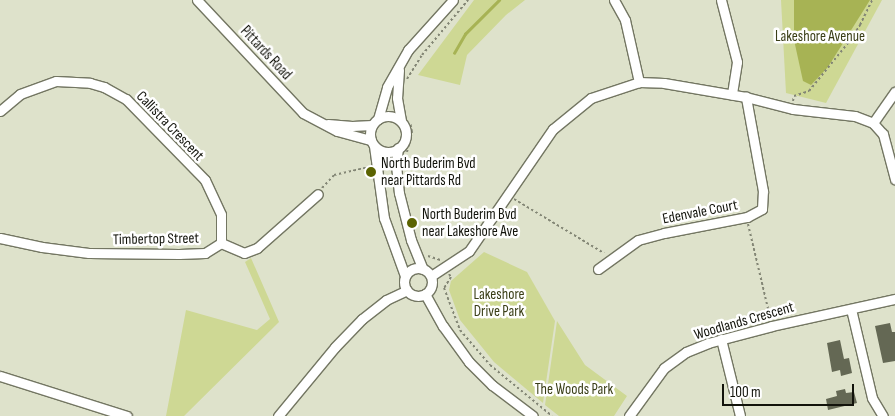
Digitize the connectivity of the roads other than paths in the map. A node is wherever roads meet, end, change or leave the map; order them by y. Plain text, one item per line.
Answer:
1 (197, 0) edge
2 (453, 0) edge
3 (614, 0) edge
4 (721, 0) edge
5 (399, 67) junction
6 (639, 82) junction
7 (895, 92) edge
8 (732, 95) junction
9 (746, 97) junction
10 (0, 110) edge
11 (404, 118) junction
12 (318, 122) junction
13 (375, 122) junction
14 (873, 123) junction
15 (372, 143) junction
16 (398, 148) junction
17 (895, 180) edge
18 (318, 194) road end
19 (0, 238) edge
20 (221, 242) junction
21 (423, 269) junction
22 (598, 269) dead end
23 (406, 276) junction
24 (432, 276) junction
25 (406, 290) junction
26 (425, 294) junction
27 (895, 299) edge
28 (851, 309) junction
29 (721, 339) junction
30 (0, 376) edge
31 (281, 415) edge
32 (127, 416) edge
33 (533, 416) edge
34 (629, 416) edge
35 (740, 416) edge
36 (883, 416) edge

1 - 12 street, Pittards Road
2 - 5 street
3 - 6 street
4 - 8 street
5 - 11 street
5 - 13 street
6 - 8 street
6 - 24 street
7 - 14 street
8 - 9 street
9 - 14 street
9 - 22 street, Edenvale Court
10 - 20 street, Callistra Crescent
11 - 13 street
11 - 16 street
12 - 13 street, Pittards Road
12 - 15 street, Pittards Road
13 - 15 street
14 - 17 street
15 - 16 street
15 - 23 street
16 - 21 street
18 - 20 street, Timbertop Street
19 - 20 street, Timbertop Street
21 - 23 street
21 - 24 street
23 - 25 street
24 - 26 street
25 - 26 street
25 - 31 street
26 - 33 street
27 - 28 street, Woodlands Crescent
28 - 29 street, Woodlands Crescent
28 - 36 street
29 - 34 street, Woodlands Crescent
29 - 35 street
30 - 32 street

